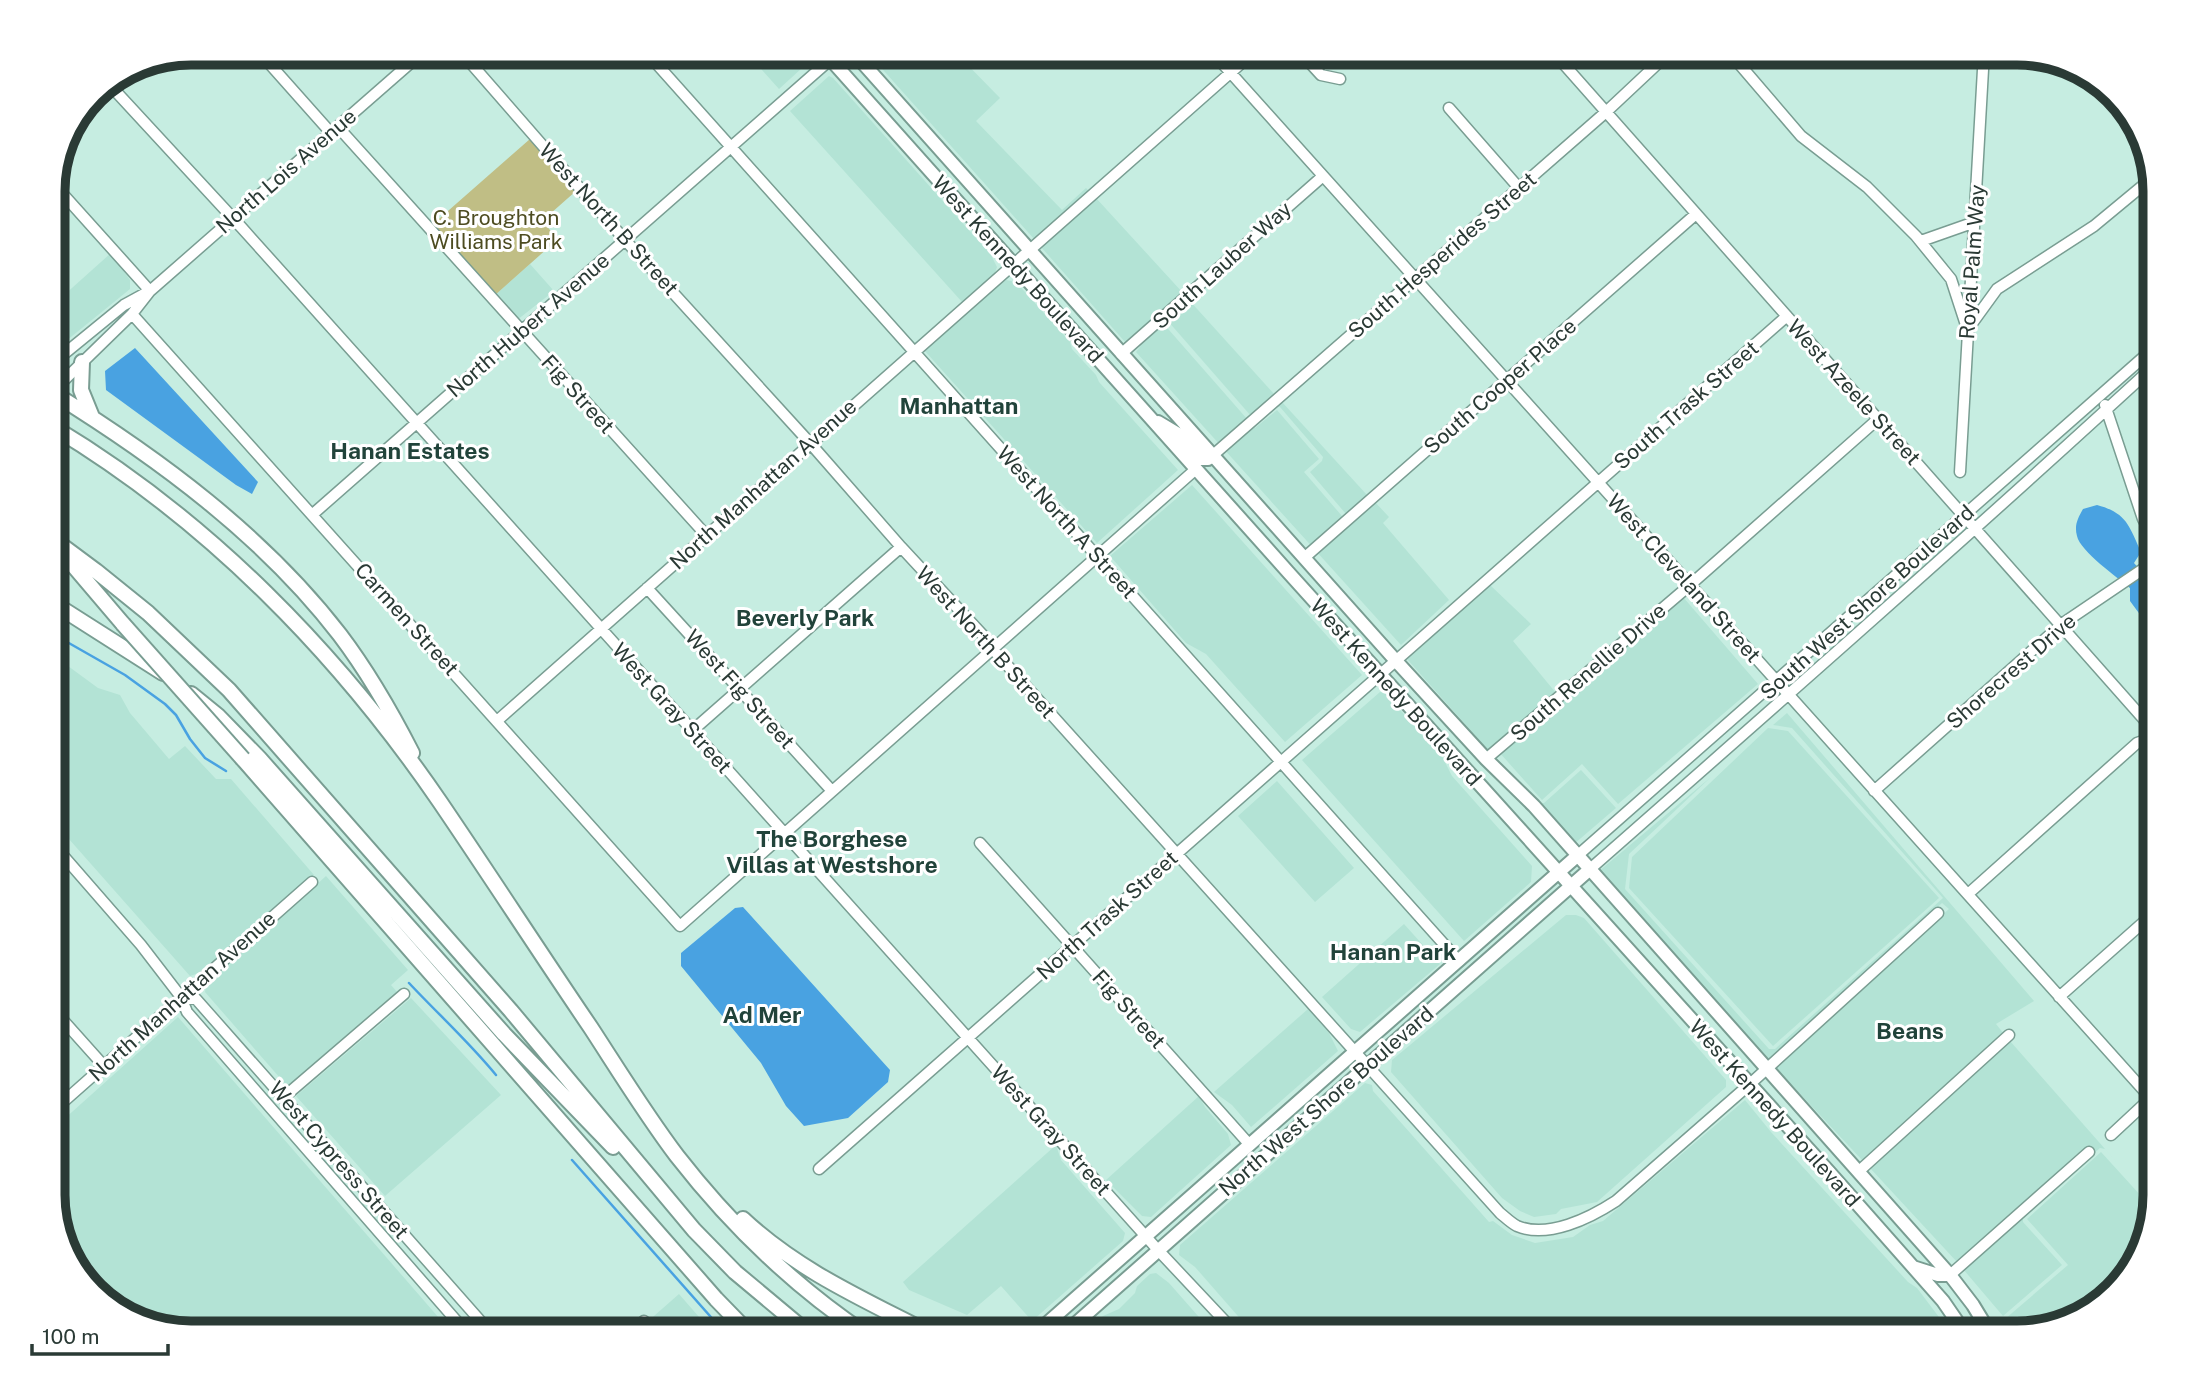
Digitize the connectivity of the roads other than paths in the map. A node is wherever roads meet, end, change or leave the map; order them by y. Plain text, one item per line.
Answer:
1 (272, 65) edge
2 (408, 65) edge
3 (472, 65) edge
4 (658, 65) edge
5 (820, 65) edge
6 (840, 65) edge
7 (865, 65) edge
8 (1224, 65) edge
9 (1240, 65) edge
10 (1312, 65) edge
11 (1564, 65) edge
12 (1656, 65) edge
13 (1740, 65) edge
14 (1983, 65) edge
15 (1231, 73) junction
16 (1340, 79) dead end
17 (115, 90) edge
18 (1449, 108) dead end
19 (1606, 112) junction
20 (334, 130) junction
21 (731, 147) junction
22 (1323, 176) junction
23 (2143, 185) edge
24 (1519, 188) junction
25 (65, 196) edge
26 (1696, 214) junction
27 (232, 218) junction
28 (1975, 222) junction
29 (625, 240) junction
30 (1921, 241) junction
31 (1031, 251) junction
32 (1013, 265) junction
33 (1416, 279) junction
34 (150, 290) junction
35 (132, 314) junction
36 (1787, 316) junction
37 (1968, 330) junction
38 (521, 331) junction
39 (914, 352) junction
40 (65, 353) edge
41 (1121, 354) junction
42 (2143, 357) edge
43 (82, 362) junction
44 (2143, 376) edge
45 (65, 380) edge
46 (1506, 380) junction
47 (2102, 395) junction
48 (65, 400) edge
49 (2106, 411) junction
50 (93, 418) junction
51 (1151, 418) junction
52 (1878, 419) junction
53 (416, 423) junction
54 (65, 435) edge
55 (810, 443) junction
56 (1212, 456) junction
57 (1196, 469) junction
58 (1960, 472) dead end
59 (1597, 482) junction
60 (313, 514) junction
61 (1964, 514) junction
62 (1267, 517) junction
63 (2143, 519) edge
64 (1976, 528) junction
65 (706, 535) junction
66 (901, 547) junction
67 (65, 550) edge
68 (65, 554) edge
69 (1097, 556) junction
70 (1304, 558) junction
71 (2143, 570) edge
72 (1690, 585) junction
73 (647, 588) junction
74 (65, 610) edge
75 (2062, 624) junction
76 (600, 628) junction
77 (994, 648) junction
78 (1397, 662) junction
79 (1381, 676) junction
80 (1777, 682) junction
81 (740, 688) junction
82 (1789, 695) junction
83 (2143, 718) edge
84 (498, 720) junction
85 (692, 731) junction
86 (2143, 740) edge
87 (1486, 759) junction
88 (1281, 762) junction
89 (832, 790) junction
90 (1874, 791) junction
91 (438, 800) junction
92 (784, 833) junction
93 (980, 843) dead end
94 (1176, 854) junction
95 (1577, 856) junction
96 (65, 858) edge
97 (1589, 870) junction
98 (1558, 872) junction
99 (312, 881) dead end
100 (1571, 887) junction
101 (1968, 894) junction
102 (1938, 913) dead end
103 (2143, 923) edge
104 (1072, 946) junction
105 (1459, 961) junction
106 (404, 994) dead end
107 (181, 997) junction
108 (2059, 997) junction
109 (65, 1022) edge
110 (2009, 1035) dead end
111 (968, 1038) junction
112 (1354, 1051) junction
113 (1367, 1065) junction
114 (104, 1066) junction
115 (1766, 1069) junction
116 (1750, 1084) junction
117 (2143, 1086) edge
118 (260, 1096) junction
119 (284, 1097) junction
120 (65, 1100) edge
121 (2143, 1107) edge
122 (655, 1124) junction
123 (2110, 1135) dead end
124 (1249, 1144) junction
125 (2089, 1152) dead end
126 (819, 1169) dead end
127 (1857, 1172) junction
128 (1842, 1186) junction
129 (678, 1212) junction
130 (1146, 1236) junction
131 (1158, 1250) junction
132 (1913, 1267) junction
133 (1950, 1275) junction
134 (456, 1321) edge
135 (480, 1321) edge
136 (737, 1321) edge
137 (792, 1321) edge
138 (847, 1321) edge
139 (904, 1321) edge
140 (1051, 1321) edge
141 (1079, 1321) edge
142 (1224, 1321) edge
143 (1956, 1321) edge
144 (1983, 1321) edge

1 - 20 street, Fig Street
2 - 20 street, North Lois Avenue
3 - 29 street, West North B Street
4 - 21 street, West North A Street
5 - 21 street, North Hubert Avenue
6 - 32 main road, West Kennedy Boulevard
7 - 31 main road, West Kennedy Boulevard
8 - 15 street, West Cleveland Street
9 - 15 street, North Manhattan Avenue
10 - 16 street
11 - 19 street, West Azeele Street
12 - 19 street, South Hesperides Street
13 - 30 street
14 - 28 street, Royal Palm Way
15 - 22 street, West Cleveland Street
15 - 31 street, North Manhattan Avenue
17 - 27 street, West Gray Street
18 - 24 street
19 - 24 street, South Hesperides Street
19 - 26 street, West Azeele Street
20 - 27 street, North Lois Avenue
20 - 38 street, Fig Street
21 - 29 street, North Hubert Avenue
21 - 39 street, West North A Street
22 - 33 street, West Cleveland Street
22 - 41 street, South Lauber Way
23 - 37 street
24 - 33 street, South Hesperides Street
25 - 34 street
26 - 36 street, West Azeele Street
26 - 46 street, South Cooper Place
27 - 34 street, North Lois Avenue
27 - 53 street, West Gray Street
28 - 30 street
28 - 37 street, Royal Palm Way
29 - 38 street, North Hubert Avenue
29 - 55 street, West North B Street
30 - 37 street
31 - 32 street, North Manhattan Avenue
31 - 41 main road, West Kennedy Boulevard
32 - 39 street, North Manhattan Avenue
32 - 51 main road, West Kennedy Boulevard
33 - 46 street, West Cleveland Street
33 - 56 street, South Hesperides Street
34 - 35 street, North Lois Avenue
34 - 40 street, North Lois Avenue
35 - 43 street, North Lois Avenue
35 - 60 street, Carmen Street
36 - 52 street, West Azeele Street
36 - 59 street, South Trask Street
37 - 58 street, Royal Palm Way
38 - 53 street, North Hubert Avenue
38 - 65 street, Fig Street
39 - 55 street, North Manhattan Avenue
39 - 69 street, West North A Street
41 - 56 main road, West Kennedy Boulevard
42 - 47 street, South West Shore Boulevard
43 - 45 street, North Lois Avenue
43 - 50 highway
44 - 49 street, South West Shore Boulevard
46 - 59 street, West Cleveland Street
46 - 70 street, South Cooper Place
47 - 49 street
47 - 61 street, South West Shore Boulevard
48 - 50 highway
49 - 63 street
49 - 64 street, South West Shore Boulevard
50 - 91 highway
51 - 56 main road
51 - 57 main road, West Kennedy Boulevard
52 - 61 street, West Azeele Street
52 - 72 street, South Renellie Drive
53 - 60 street, North Hubert Avenue
53 - 76 street, West Gray Street
54 - 91 highway
55 - 65 street, North Manhattan Avenue
55 - 66 street, West North B Street
56 - 62 main road, West Kennedy Boulevard
57 - 62 main road
57 - 69 street
57 - 79 main road, West Kennedy Boulevard
59 - 72 street, West Cleveland Street
59 - 78 street, South Trask Street
60 - 84 street, Carmen Street
61 - 64 street, West Azeele Street
61 - 80 street, South West Shore Boulevard
62 - 70 main road, West Kennedy Boulevard
64 - 75 street, West Azeele Street
64 - 82 street, South West Shore Boulevard
65 - 73 street, North Manhattan Avenue
66 - 77 street, West North B Street
66 - 81 street
67 - 129 highway
68 - 136 highway, bridge
69 - 77 street
69 - 88 street, West North A Street
70 - 78 main road, West Kennedy Boulevard
71 - 75 street, Shorecrest Drive
72 - 80 street, West Cleveland Street
72 - 87 street, South Renellie Drive
73 - 76 street, North Manhattan Avenue
73 - 81 street, West Fig Street
74 - 129 highway
75 - 83 street, West Azeele Street
75 - 90 street, Shorecrest Drive
76 - 84 street, North Manhattan Avenue
76 - 85 street, West Gray Street
77 - 89 street
77 - 94 street, West North B Street
78 - 79 street, North Trask Street
78 - 87 main road, West Kennedy Boulevard
79 - 88 street, North Trask Street
79 - 98 main road, West Kennedy Boulevard
80 - 82 street, West Cleveland Street
80 - 95 street, South West Shore Boulevard
81 - 85 street
81 - 89 street, West Fig Street
82 - 90 street, West Cleveland Street
82 - 97 street, South West Shore Boulevard
84 - 92 street, Carmen Street
85 - 92 street, West Gray Street
86 - 101 street
87 - 95 main road, West Kennedy Boulevard
88 - 94 street, North Trask Street
88 - 105 street, West North A Street
89 - 92 street
90 - 101 street, West Cleveland Street
91 - 122 highway
92 - 111 street, West Gray Street
93 - 104 street, Fig Street
94 - 104 street, North Trask Street
94 - 112 street, West North B Street
95 - 97 main road, West Kennedy Boulevard
95 - 98 main road
96 - 107 street, West Cypress Street
97 - 100 main road, North West Shore Boulevard
97 - 115 main road, West Kennedy Boulevard
98 - 100 main road, West Kennedy Boulevard
98 - 105 main road
99 - 107 street, North Manhattan Avenue
100 - 113 main road, North West Shore Boulevard
100 - 116 main road, West Kennedy Boulevard
101 - 108 street, West Cleveland Street
102 - 115 street
103 - 108 street
104 - 111 street, North Trask Street
104 - 124 street, Fig Street
105 - 112 main road
106 - 119 street
107 - 114 street, North Manhattan Avenue
107 - 118 street, West Cypress Street
107 - 119 street, West Cypress Street
108 - 117 street, West Cleveland Street
109 - 114 street
110 - 127 street
111 - 126 street, North Trask Street
111 - 130 street, West Gray Street
112 - 113 street, West North B Street
112 - 124 main road
113 - 116 street, West North B Street
113 - 131 main road, North West Shore Boulevard
114 - 120 street, North Manhattan Avenue
115 - 116 street
115 - 127 main road, West Kennedy Boulevard
116 - 128 main road, West Kennedy Boulevard
118 - 119 street
118 - 134 street, West Cypress Street
119 - 135 street, West Cypress Street
121 - 123 street
122 - 138 highway
122 - 139 highway
124 - 130 main road
125 - 133 street
127 - 128 main road
127 - 133 main road, West Kennedy Boulevard
128 - 132 main road, West Kennedy Boulevard
129 - 137 highway
130 - 131 street, West Gray Street
130 - 140 main road
131 - 141 main road, North West Shore Boulevard
131 - 142 street, West Gray Street
132 - 133 main road
132 - 143 main road, West Kennedy Boulevard
133 - 144 main road, West Kennedy Boulevard

